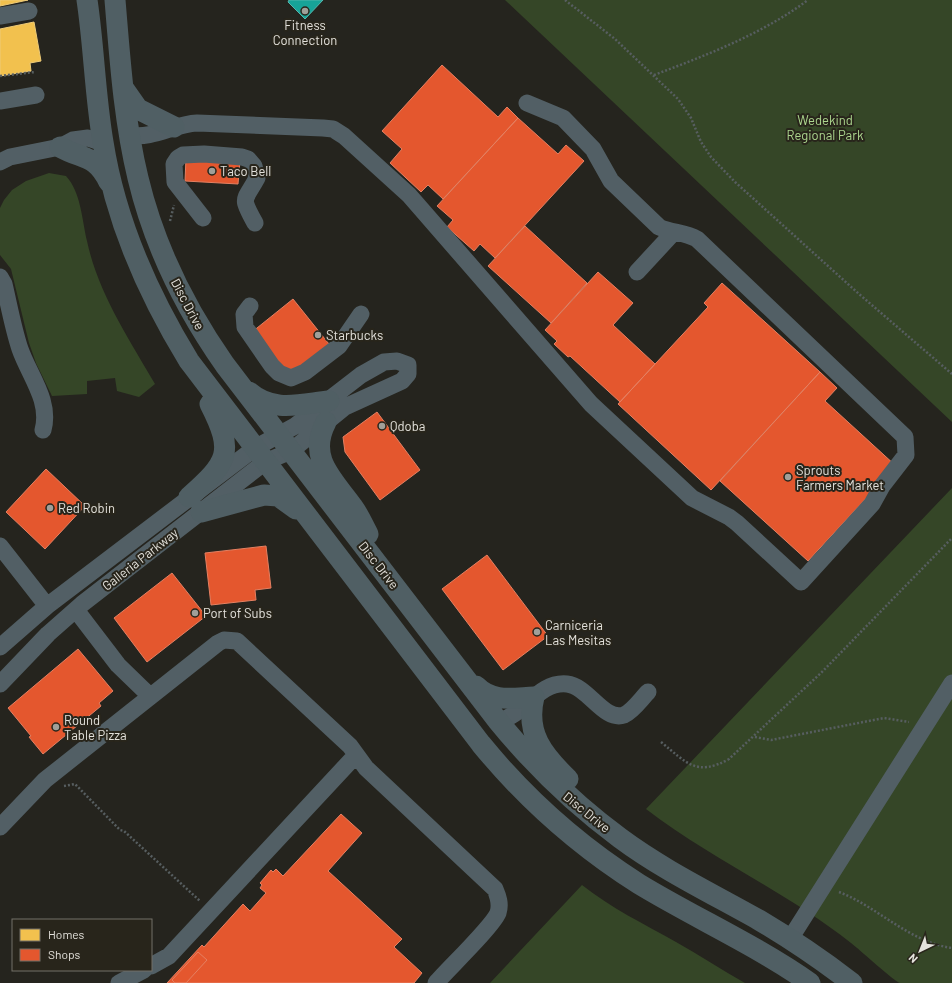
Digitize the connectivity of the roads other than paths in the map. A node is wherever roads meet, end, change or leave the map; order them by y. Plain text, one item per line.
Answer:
1 (87, 0) edge
2 (92, 0) edge
3 (115, 0) edge
4 (30, 11) dead end
5 (0, 16) edge
6 (123, 86) junction
7 (36, 95) dead end
8 (0, 101) edge
9 (527, 103) dead end
10 (174, 127) junction
11 (130, 135) junction
12 (103, 143) junction
13 (60, 147) junction
14 (0, 162) edge
15 (115, 194) junction
16 (203, 218) dead end
17 (255, 223) dead end
18 (674, 232) junction
19 (637, 272) dead end
20 (0, 277) edge
21 (174, 277) junction
22 (250, 306) dead end
23 (361, 314) dead end
24 (189, 361) junction
25 (234, 377) junction
26 (329, 400) junction
27 (326, 422) junction
28 (43, 430) dead end
29 (286, 444) junction
30 (260, 455) junction
31 (195, 504) junction
32 (310, 520) junction
33 (0, 546) edge
34 (389, 578) junction
35 (47, 606) junction
36 (76, 610) junction
37 (379, 611) junction
38 (0, 646) edge
39 (462, 673) junction
40 (952, 683) edge
41 (0, 684) edge
42 (648, 692) dead end
43 (150, 696) junction
44 (534, 697) junction
45 (498, 721) junction
46 (356, 755) junction
47 (2, 821) edge
48 (653, 859) junction
49 (613, 866) junction
50 (790, 939) junction
51 (152, 965) edge
52 (142, 971) edge
53 (119, 983) edge
54 (436, 983) edge
55 (810, 983) edge
56 (852, 983) edge

1 - 12 main road, Disc Drive
2 - 11 main road
3 - 6 main road, Disc Drive
4 - 5 street
6 - 10 main road
6 - 11 main road, Disc Drive
7 - 8 street
9 - 18 street
10 - 11 street
10 - 18 street
11 - 21 main road, Disc Drive
12 - 13 street
12 - 15 main road, Disc Drive
12 - 21 main road
13 - 14 street
13 - 15 main road
15 - 24 main road, Disc Drive
16 - 17 street
18 - 19 street
20 - 28 street
21 - 25 main road, Disc Drive
22 - 23 street
24 - 30 main road, Disc Drive
24 - 31 main road
25 - 26 main road
25 - 29 main road, Disc Drive
26 - 27 street
26 - 29 street
27 - 29 street
27 - 34 main road
29 - 30 street, Galleria Parkway
29 - 34 main road, Disc Drive
30 - 31 street, Galleria Parkway
30 - 32 main road, Disc Drive
31 - 32 main road
31 - 35 street, Galleria Parkway
31 - 36 street, Galleria Parkway
32 - 37 main road, Disc Drive
33 - 35 street
34 - 39 main road, Disc Drive
35 - 38 street, Galleria Parkway
36 - 41 street, Galleria Parkway
36 - 43 street
37 - 45 main road
37 - 49 main road, Disc Drive
39 - 44 main road
39 - 45 main road, Disc Drive
40 - 50 street
42 - 44 street
43 - 46 street
43 - 47 street
44 - 45 street
44 - 48 main road
45 - 48 main road, Disc Drive
46 - 51 street
46 - 54 street
48 - 50 main road, Disc Drive
49 - 50 main road
49 - 55 main road, Disc Drive
50 - 56 main road, Disc Drive
52 - 53 street

